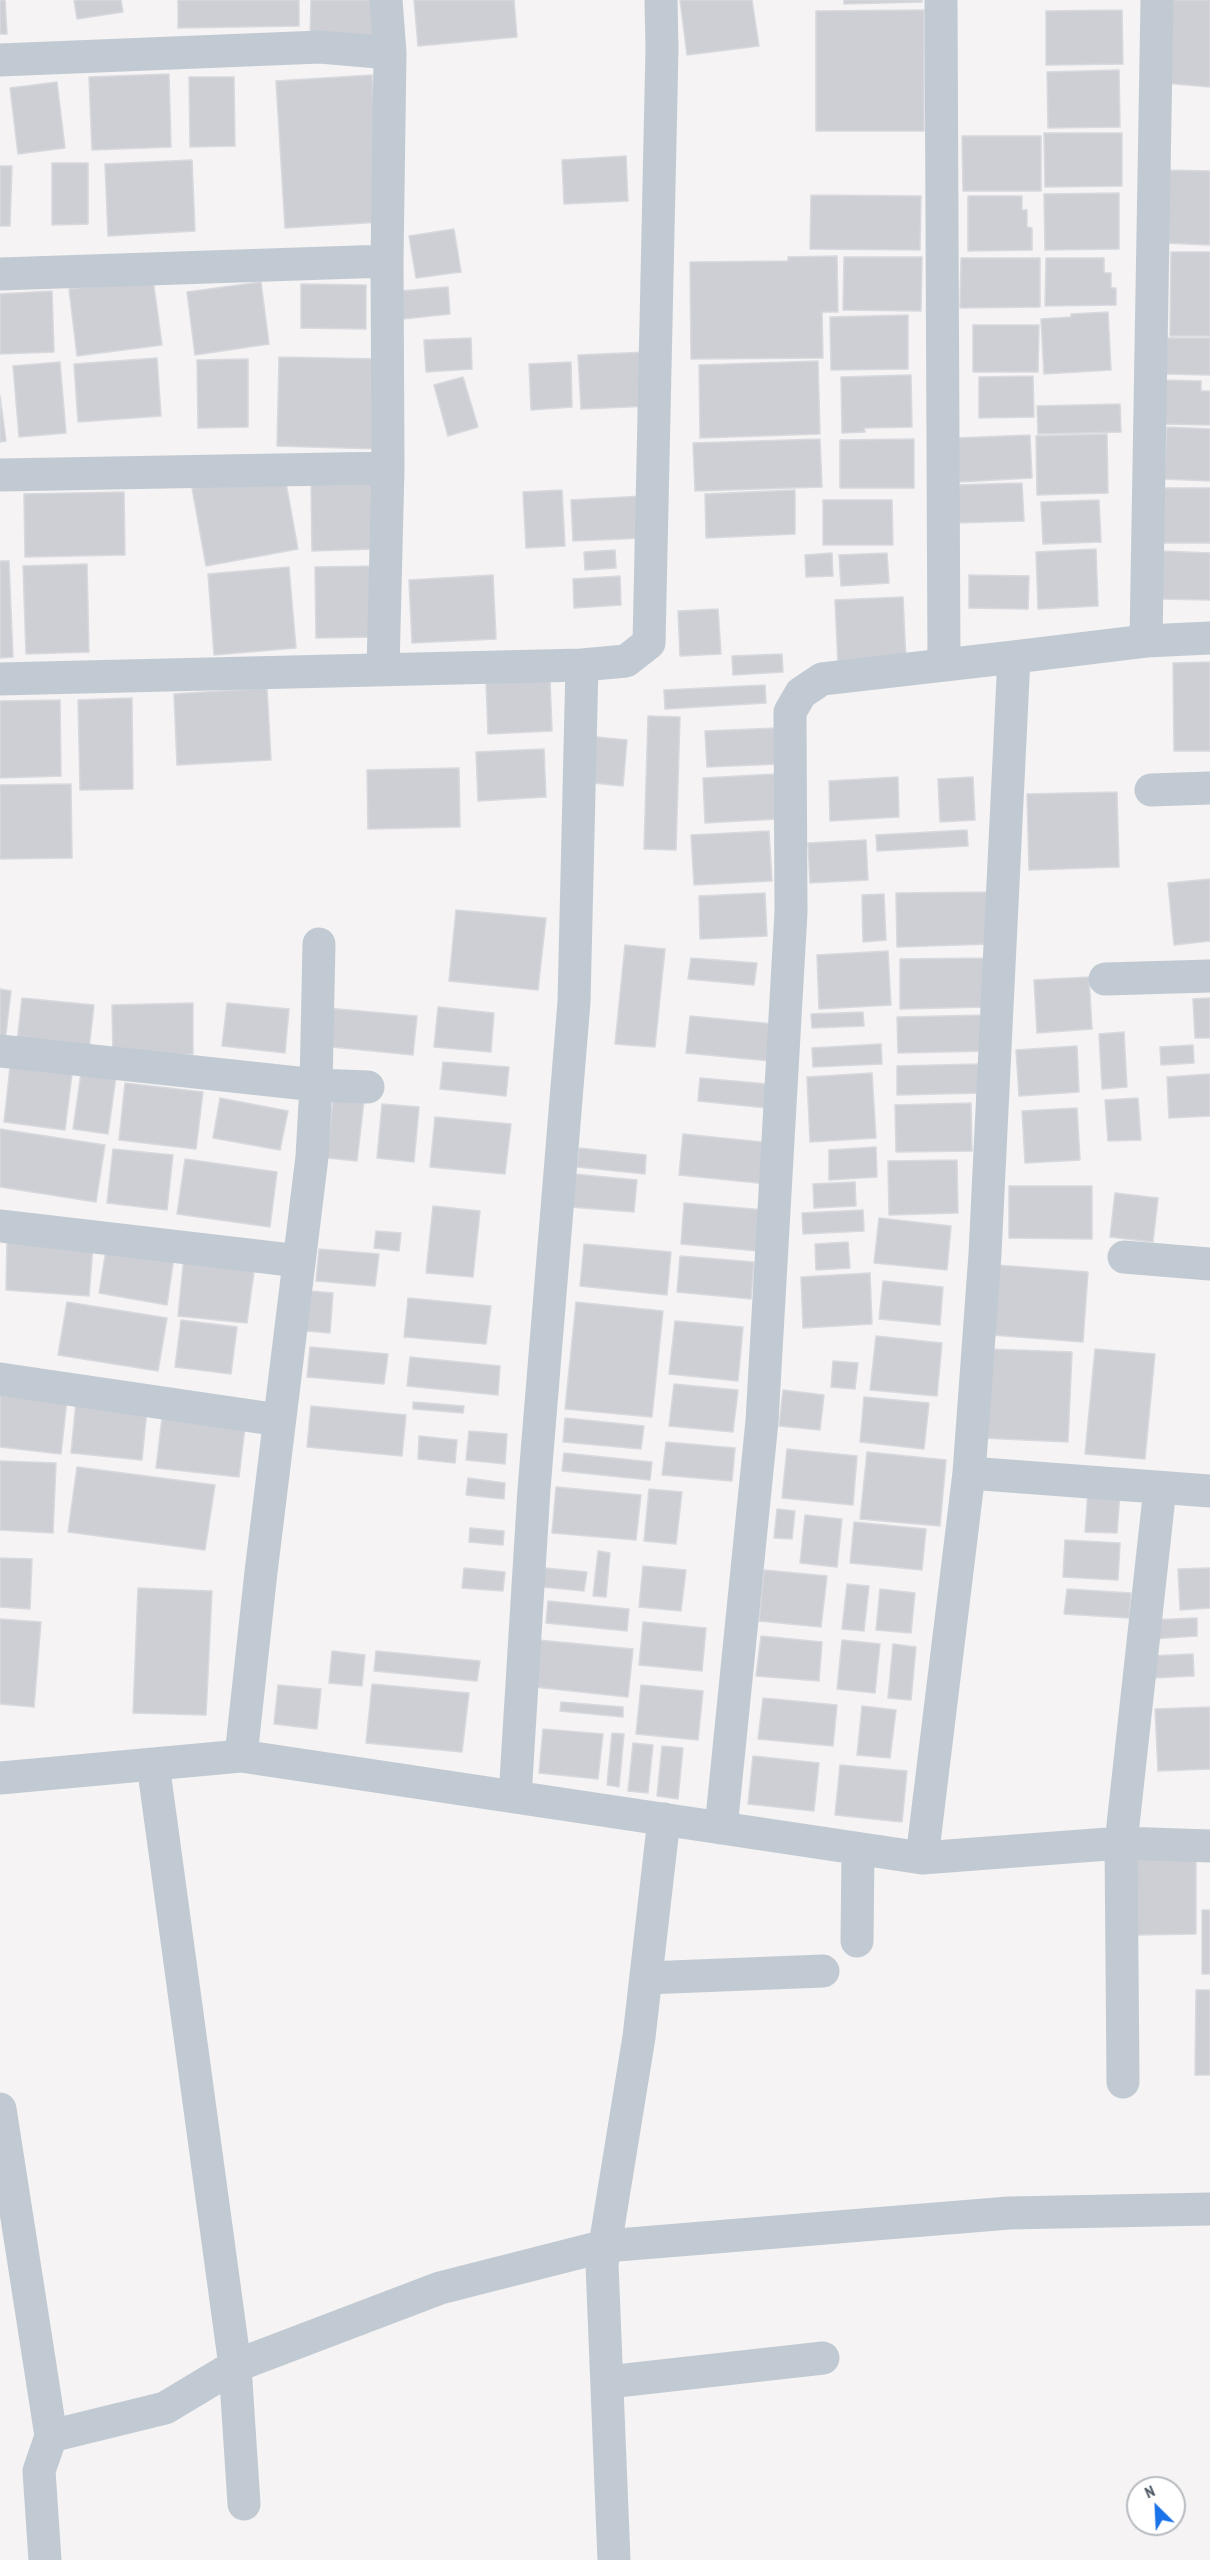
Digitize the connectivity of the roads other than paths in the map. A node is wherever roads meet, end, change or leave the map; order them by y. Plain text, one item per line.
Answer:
1 (386, 0) edge
2 (661, 0) edge
3 (941, 0) edge
4 (1157, 0) edge
5 (390, 53) junction
6 (0, 60) edge
7 (387, 261) junction
8 (0, 274) edge
9 (388, 468) junction
10 (0, 475) edge
11 (1210, 638) edge
12 (1146, 641) junction
13 (1014, 657) junction
14 (944, 664) junction
15 (582, 665) junction
16 (383, 669) junction
17 (0, 679) edge
18 (1210, 788) edge
19 (1151, 790) dead end
20 (319, 944) dead end
21 (1210, 976) edge
22 (1105, 979) dead end
23 (0, 1051) edge
24 (315, 1084) junction
25 (368, 1087) dead end
26 (0, 1226) edge
27 (1124, 1257) dead end
28 (299, 1261) junction
29 (1210, 1264) edge
30 (0, 1379) edge
31 (279, 1420) junction
32 (969, 1473) junction
33 (1160, 1488) junction
34 (1210, 1491) edge
35 (241, 1756) junction
36 (153, 1764) junction
37 (0, 1778) edge
38 (515, 1797) junction
39 (664, 1819) junction
40 (721, 1828) junction
41 (1121, 1843) junction
42 (1210, 1846) edge
43 (858, 1849) junction
44 (922, 1858) junction
45 (856, 1941) dead end
46 (824, 1971) dead end
47 (646, 1978) junction
48 (1123, 2082) dead end
49 (0, 2109) edge
50 (1210, 2209) edge
51 (605, 2246) junction
52 (823, 2358) dead end
53 (235, 2366) junction
54 (608, 2382) junction
55 (51, 2436) junction
56 (244, 2504) dead end
57 (45, 2560) edge
58 (614, 2560) edge

1 - 5 street
2 - 15 street
3 - 14 street
4 - 12 street
5 - 6 street
5 - 7 street
7 - 8 street
7 - 9 street
9 - 10 street
9 - 16 street
11 - 12 street
12 - 13 street
13 - 14 street
13 - 32 street
14 - 40 street
15 - 16 street
15 - 38 street
16 - 17 street
18 - 19 street
20 - 24 street
21 - 22 street
23 - 24 street
24 - 25 street
24 - 28 street
26 - 28 street
27 - 29 street
28 - 31 street
30 - 31 street
31 - 35 street
32 - 33 street
32 - 44 street
33 - 34 street
33 - 41 street
35 - 36 street
35 - 38 street
36 - 37 street
36 - 53 street
38 - 39 street
39 - 40 street
39 - 47 street
40 - 43 street
41 - 42 street
41 - 44 street
41 - 48 street
43 - 44 street
43 - 45 street
46 - 47 street
47 - 51 street
49 - 55 street
50 - 51 street
51 - 53 street
51 - 54 street
52 - 54 street
53 - 55 street
53 - 56 street
54 - 58 street
55 - 57 street

